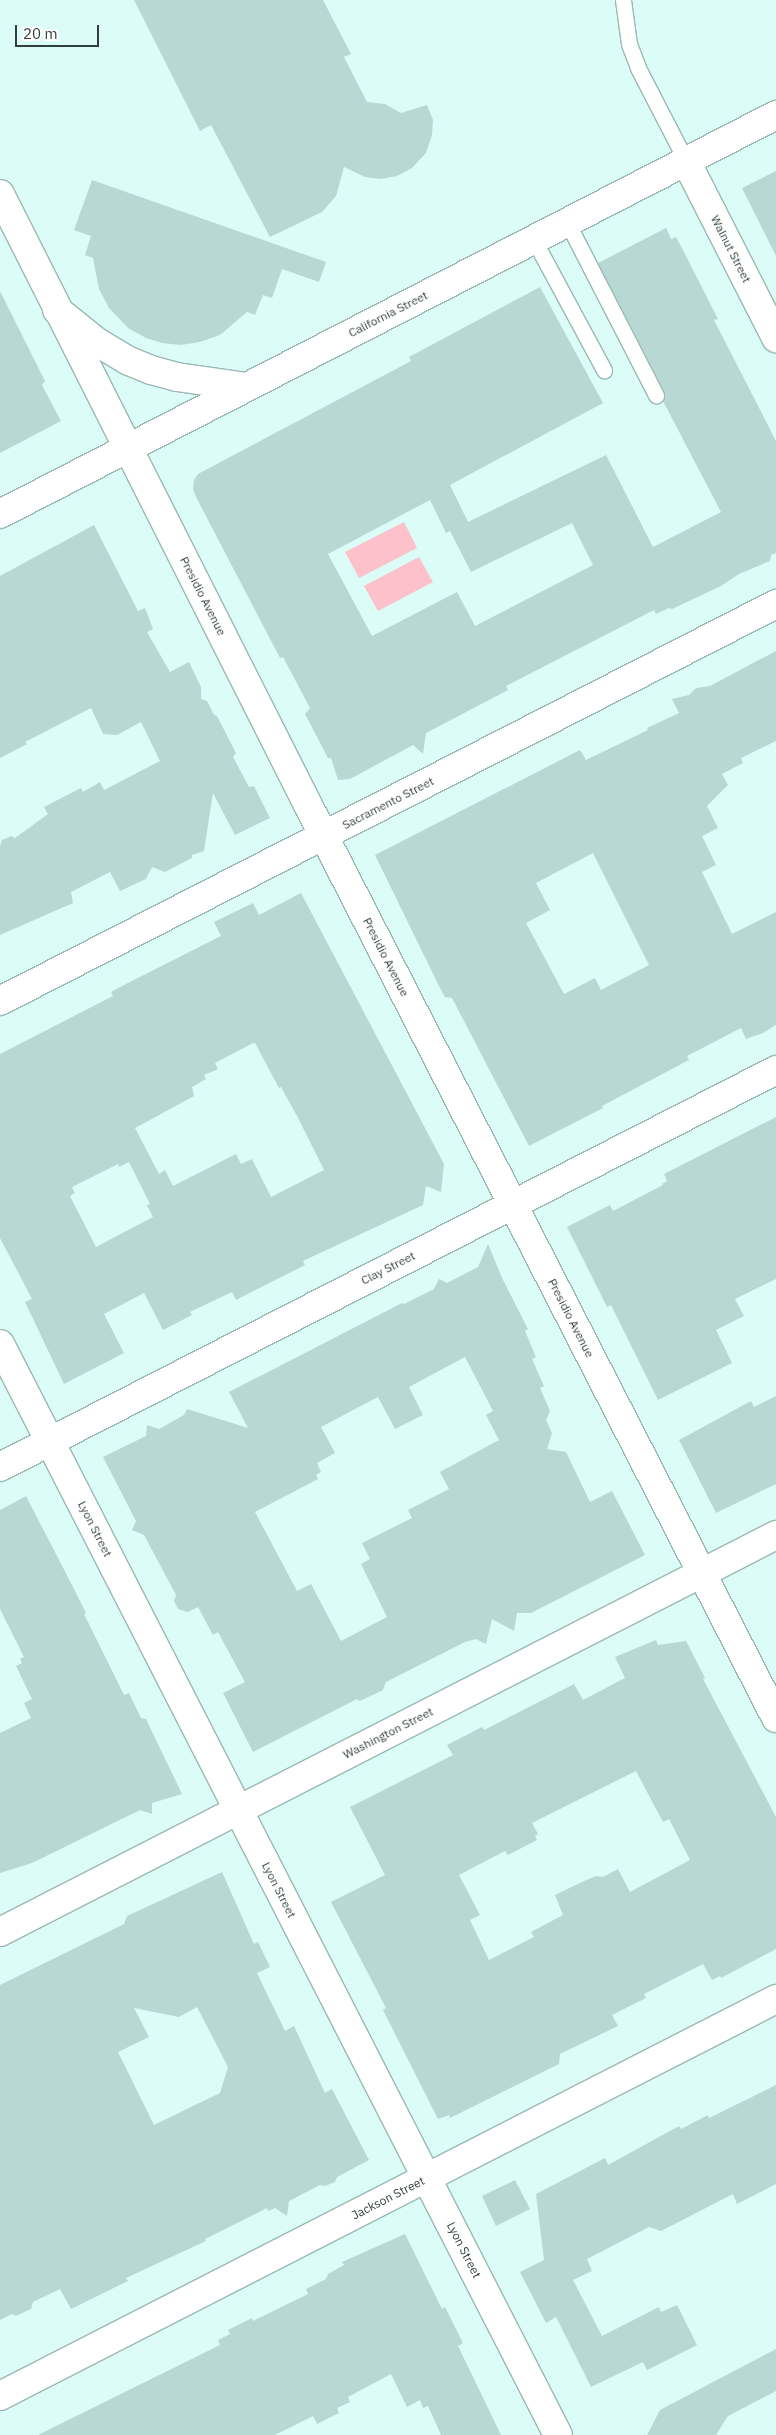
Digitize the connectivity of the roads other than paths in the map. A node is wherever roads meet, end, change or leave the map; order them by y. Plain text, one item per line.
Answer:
1 (622, 0) edge
2 (776, 114) edge
3 (686, 161) junction
4 (0, 194) edge
5 (567, 222) junction
6 (534, 240) junction
7 (57, 310) junction
8 (776, 338) edge
9 (604, 370) dead end
10 (246, 387) junction
11 (656, 395) dead end
12 (128, 448) junction
13 (0, 514) edge
14 (776, 604) edge
15 (324, 836) junction
16 (0, 1001) edge
17 (776, 1070) edge
18 (513, 1204) junction
19 (0, 1344) edge
20 (50, 1442) junction
21 (0, 1467) edge
22 (776, 1535) edge
23 (701, 1573) junction
24 (776, 1718) edge
25 (238, 1810) junction
26 (0, 1932) edge
27 (776, 1999) edge
28 (427, 2178) junction
29 (0, 2396) edge
30 (558, 2435) edge

1 - 3 lane
2 - 3 street, California Street
3 - 5 street, California Street
3 - 8 street, Walnut Street
4 - 7 street, Presidio Avenue
5 - 6 street, California Street
5 - 11 lane
6 - 9 lane
6 - 10 street, California Street
7 - 10 street
7 - 12 street, Presidio Avenue
10 - 12 street, California Street
12 - 13 street, California Street
12 - 15 street, Presidio Avenue
14 - 15 street, Sacramento Street
15 - 16 street, Sacramento Street
15 - 18 street, Presidio Avenue
17 - 18 street, Clay Street
18 - 20 street, Clay Street
18 - 23 street, Presidio Avenue
19 - 20 street, Lyon Street
20 - 21 street, Clay Street
20 - 25 street, Lyon Street
22 - 23 street, Washington Street
23 - 24 street, Presidio Avenue
23 - 25 street, Washington Street
25 - 26 street, Washington Street
25 - 28 street, Lyon Street
27 - 28 street, Jackson Street
28 - 29 street, Jackson Street
28 - 30 street, Lyon Street

